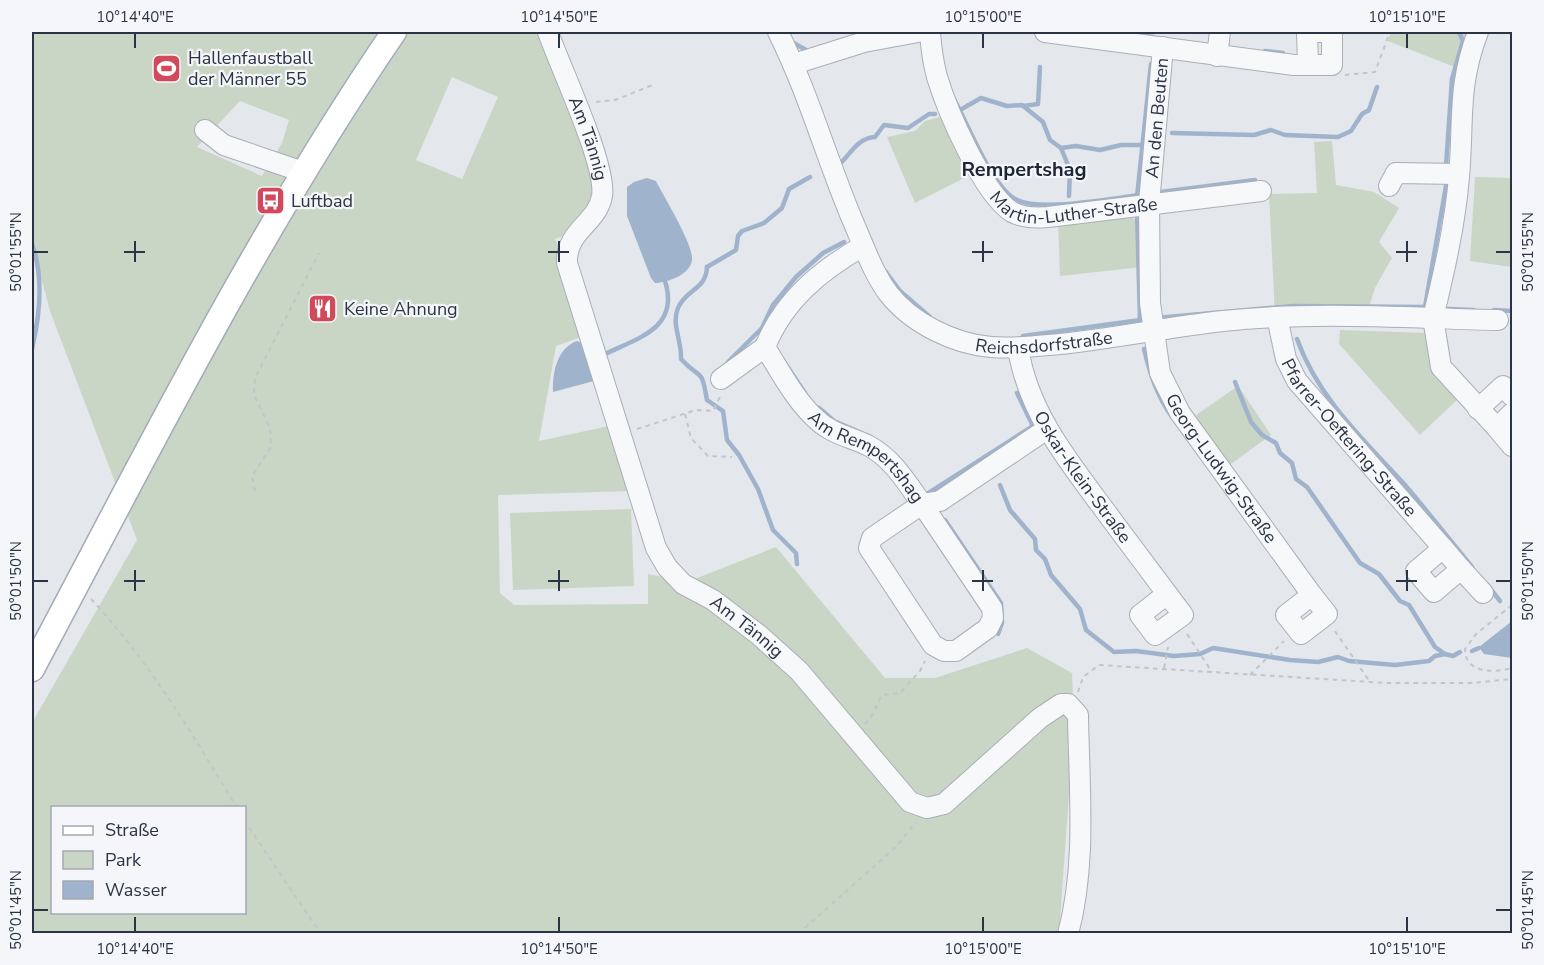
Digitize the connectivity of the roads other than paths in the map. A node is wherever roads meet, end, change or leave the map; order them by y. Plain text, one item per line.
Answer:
1 (394, 32) edge
2 (548, 32) edge
3 (778, 32) edge
4 (918, 32) edge
5 (930, 32) edge
6 (1045, 32) edge
7 (1220, 32) edge
8 (1332, 32) edge
9 (1478, 32) edge
10 (888, 34) edge
11 (1106, 35) edge
12 (1163, 48) junction
13 (1217, 56) junction
14 (794, 64) junction
15 (205, 130) dead end
16 (303, 172) junction
17 (1459, 174) junction
18 (1389, 186) dead end
19 (1261, 190) dead end
20 (1149, 203) junction
21 (863, 246) junction
22 (1277, 317) junction
23 (1433, 318) junction
24 (1498, 320) dead end
25 (1154, 331) junction
26 (765, 347) junction
27 (1018, 348) junction
28 (721, 379) road end
29 (1512, 396) edge
30 (1478, 409) junction
31 (1512, 413) edge
32 (1497, 428) junction
33 (1047, 429) junction
34 (1512, 446) edge
35 (922, 504) junction
36 (1443, 548) junction
37 (1461, 569) junction
38 (1483, 593) dead end
39 (1167, 594) junction
40 (1312, 595) junction
41 (32, 669) edge
42 (1068, 933) edge

1 - 16 main road
2 - 42 street, Am Tännig
3 - 14 street, Reichsdorfstraße
4 - 10 street
5 - 20 street, Martin-Luther-Straße
6 - 11 street
7 - 13 street
8 - 13 street
9 - 17 street
10 - 14 street
11 - 12 street
12 - 13 street
12 - 20 street, An den Beuten
14 - 21 street, Reichsdorfstraße
15 - 16 street
16 - 41 main road
17 - 18 street
17 - 23 street
19 - 20 street, Martin-Luther-Straße
20 - 25 street, An den Beuten
21 - 26 street
21 - 27 street, Reichsdorfstraße
22 - 23 street, Reichsdorfstraße
22 - 25 street, Reichsdorfstraße
22 - 36 street, Pfarrer-Oeftering-Straße
23 - 24 street, Reichsdorfstraße
23 - 30 street
25 - 27 street, Reichsdorfstraße
25 - 40 street, Georg-Ludwig-Straße
26 - 28 street
26 - 35 street, Am Rempertshag
27 - 33 street, Oskar-Klein-Straße
29 - 30 street
30 - 32 street
31 - 32 street
32 - 34 street
33 - 35 street, Am Rempertshag
33 - 39 street, Oskar-Klein-Straße
35 - 35 street
36 - 37 street, Pfarrer-Oeftering-Straße
36 - 37 street
37 - 38 street, Pfarrer-Oeftering-Straße
39 - 39 street, Oskar-Klein-Straße
40 - 40 street, Georg-Ludwig-Straße

